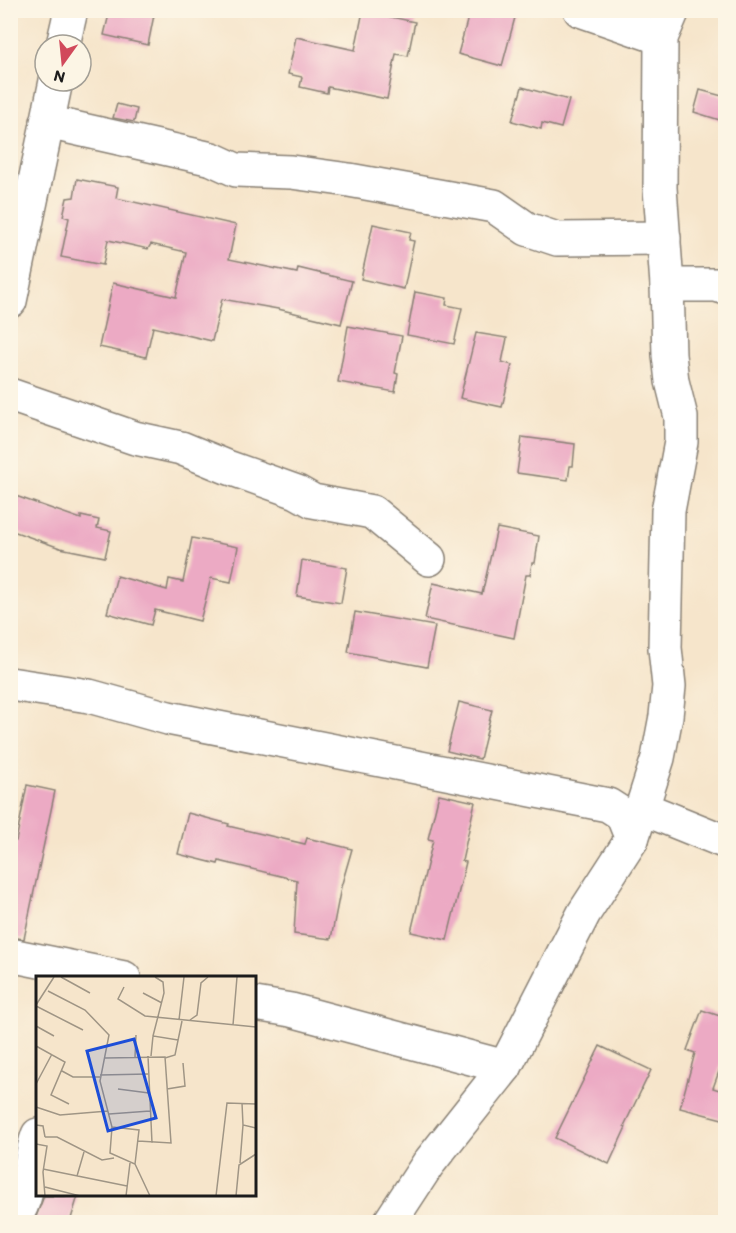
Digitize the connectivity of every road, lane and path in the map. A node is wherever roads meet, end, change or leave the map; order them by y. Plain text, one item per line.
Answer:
1 (71, 10) edge
2 (580, 10) edge
3 (667, 24) edge
4 (66, 33) edge
5 (53, 93) edge
6 (47, 122) junction
7 (664, 238) junction
8 (667, 285) junction
9 (726, 288) edge
10 (11, 293) edge
11 (10, 395) edge
12 (429, 560) dead end
13 (10, 684) edge
14 (642, 808) junction
15 (632, 839) junction
16 (726, 842) edge
17 (10, 955) edge
18 (61, 972) edge
19 (103, 976) edge
20 (256, 1004) edge
21 (505, 1067) junction
22 (36, 1140) edge
23 (11, 1222) edge
24 (390, 1222) edge

1 - 4 street
2 - 3 street
3 - 7 street
5 - 6 street
6 - 7 street
6 - 10 street
7 - 8 street
8 - 9 street
8 - 14 street
11 - 12 street
13 - 15 street
14 - 15 street
14 - 16 street
15 - 21 street
17 - 18 street
18 - 19 street
20 - 21 street
21 - 24 street
22 - 23 street

